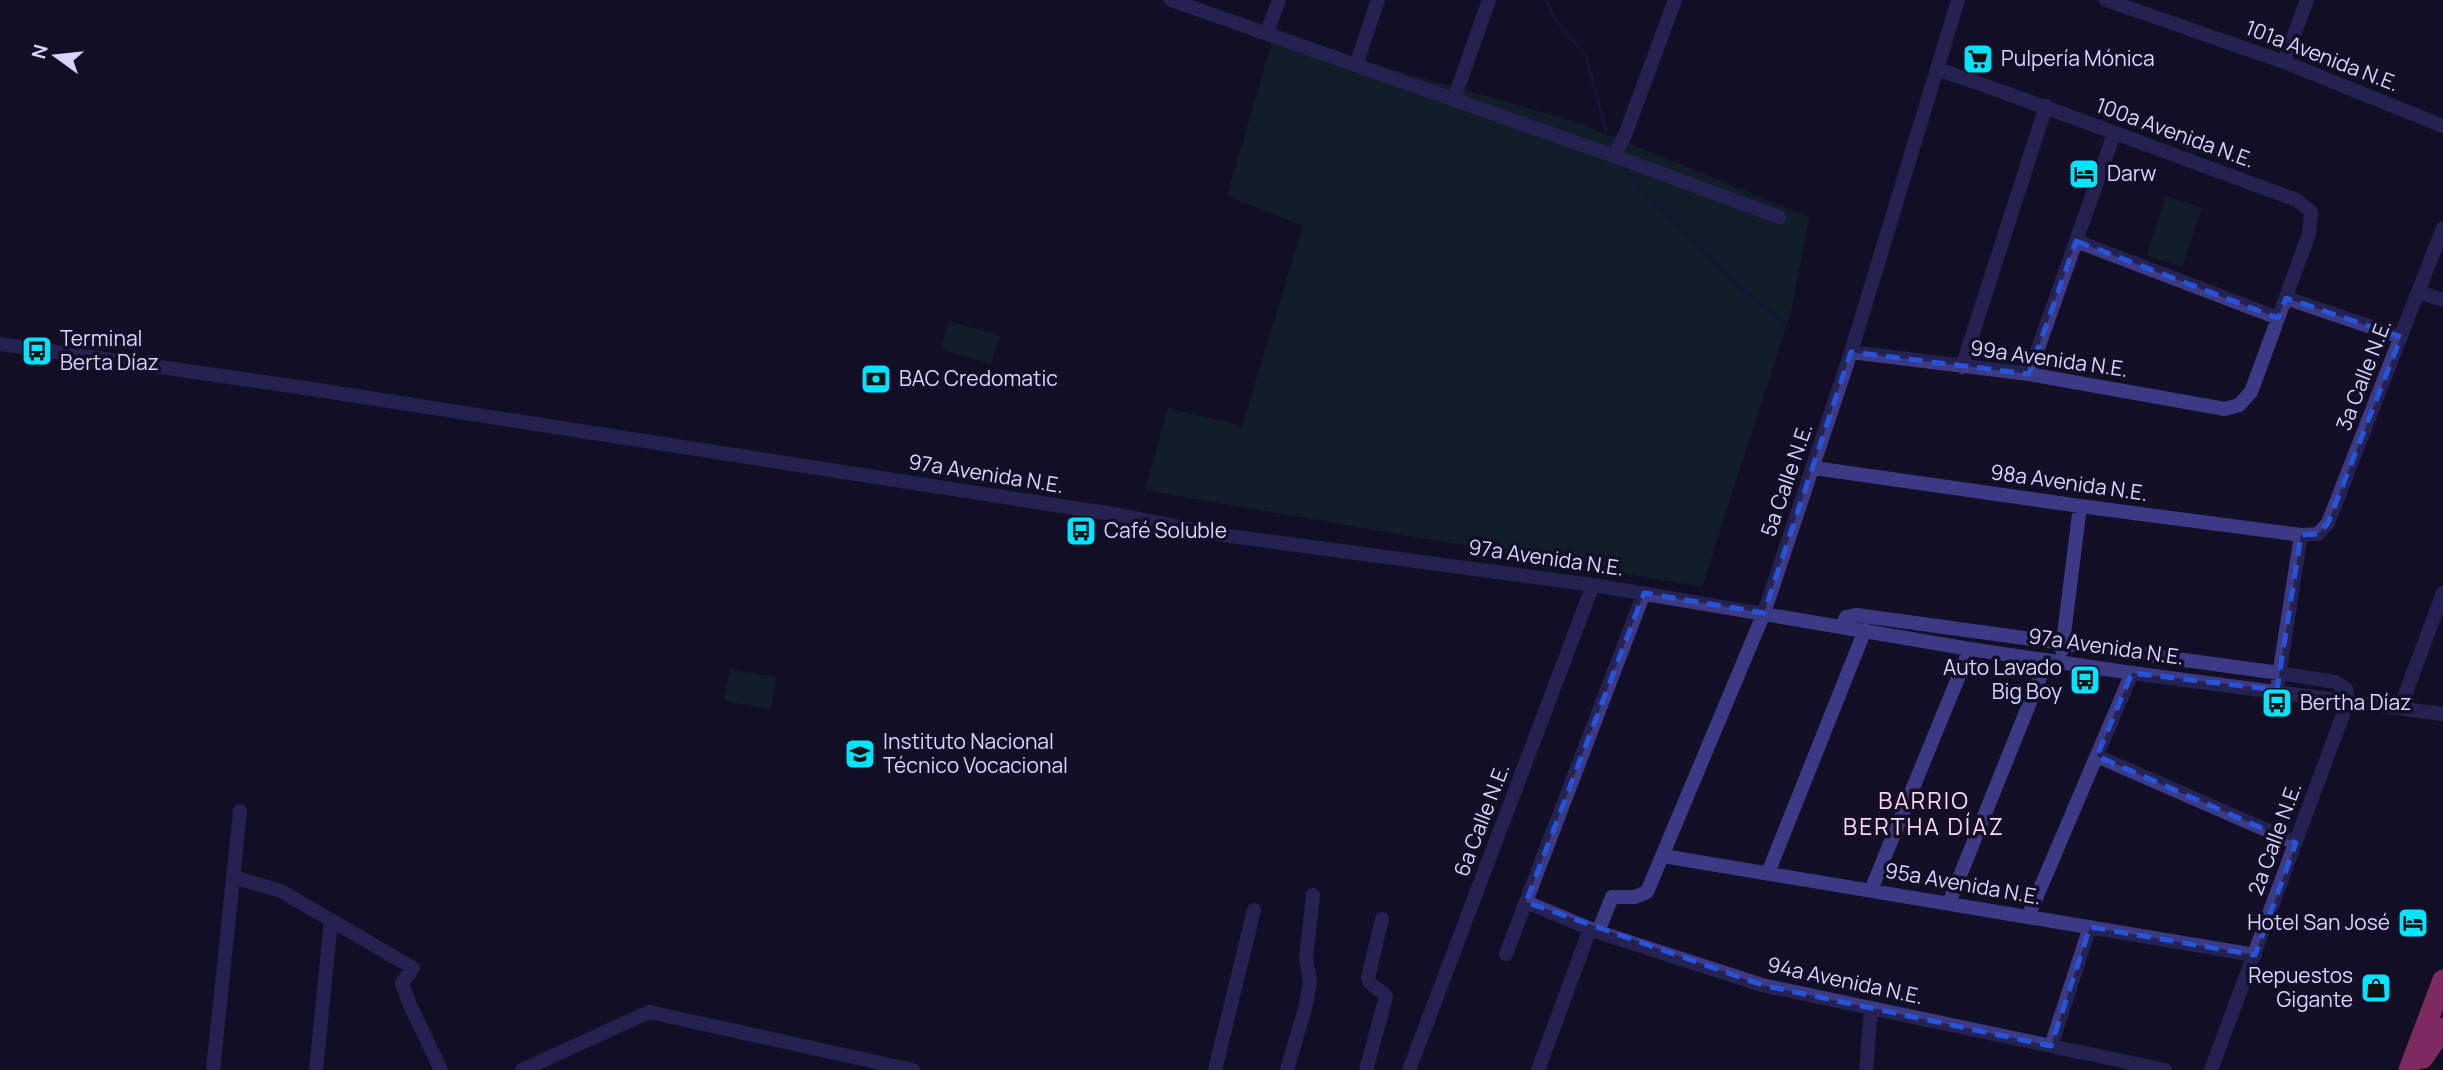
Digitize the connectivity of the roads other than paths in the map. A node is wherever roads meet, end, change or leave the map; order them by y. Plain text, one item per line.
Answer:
1 (1279, 0) edge
2 (1378, 0) edge
3 (1489, 0) edge
4 (1675, 0) edge
5 (1958, 0) edge
6 (2106, 0) edge
7 (2306, 0) edge
8 (1176, 1) edge
9 (1267, 32) junction
10 (2284, 62) junction
11 (1356, 65) junction
12 (1937, 69) junction
13 (1454, 99) junction
14 (2046, 106) junction
15 (2443, 126) edge
16 (2114, 134) junction
17 (1614, 156) junction
18 (1779, 217) dead end
19 (2443, 228) edge
20 (2076, 241) junction
21 (2419, 292) junction
22 (2286, 298) junction
23 (2443, 300) edge
24 (2278, 318) junction
25 (2401, 337) junction
26 (0, 344) edge
27 (1852, 352) junction
28 (1962, 367) junction
29 (2029, 374) junction
30 (1814, 468) junction
31 (2080, 506) junction
32 (2318, 534) joint
33 (2301, 535) junction
34 (1594, 585) junction
35 (1644, 593) junction
36 (2443, 593) edge
37 (1764, 613) junction
38 (1842, 626) junction
39 (1865, 630) junction
40 (2063, 643) junction
41 (1970, 649) junction
42 (2054, 661) junction
43 (2132, 673) junction
44 (2279, 673) junction
45 (2277, 691) junction
46 (2348, 701) junction
47 (2400, 708) junction
48 (2443, 714) edge
49 (2097, 756) junction
50 (240, 811) dead end
51 (2296, 844) junction
52 (1663, 856) junction
53 (1768, 873) junction
54 (233, 877) junction
55 (1871, 890) junction
56 (1313, 895) dead end
57 (1526, 902) junction
58 (1950, 903) junction
59 (1254, 910) dead end
60 (2028, 917) junction
61 (1382, 919) dead end
62 (331, 920) junction
63 (2090, 927) junction
64 (1594, 930) junction
65 (1506, 954) dead end
66 (2255, 954) junction
67 (2443, 979) edge
68 (1871, 1009) junction
69 (2443, 1028) edge
70 (2051, 1046) junction
71 (214, 1070) edge
72 (316, 1070) edge
73 (441, 1070) edge
74 (522, 1070) edge
75 (913, 1070) edge
76 (1215, 1070) edge
77 (1287, 1070) edge
78 (1366, 1070) edge
79 (1409, 1070) edge
80 (1538, 1070) edge
81 (1867, 1070) edge
82 (2165, 1070) edge
83 (2211, 1070) edge
84 (2409, 1070) edge
85 (2416, 1070) edge

1 - 9 street
2 - 11 street
3 - 13 street
4 - 17 street
5 - 12 street, 5a Calle N.E.
6 - 10 street, 101a Avenida N.E.
7 - 10 street
8 - 9 street
9 - 11 street
10 - 15 street, 101a Avenida N.E.
11 - 13 street
12 - 14 street, 100a Avenida N.E.
12 - 27 street, 5a Calle N.E.
13 - 17 street
14 - 16 street, 100a Avenida N.E.
14 - 28 street
16 - 20 street
16 - 22 street, 100a Avenida N.E.
17 - 18 street
19 - 21 street, 3a Calle N.E.
20 - 24 street
20 - 29 street
21 - 23 street
21 - 25 street, 3a Calle N.E.
22 - 24 street
22 - 25 street
24 - 29 street, 99a Avenida N.E.
25 - 32 street, 3a Calle N.E.
26 - 34 street, 97a Avenida N.E.
27 - 28 street, 99a Avenida N.E.
27 - 30 street, 5a Calle N.E.
28 - 29 street, 99a Avenida N.E.
30 - 31 street, 98a Avenida N.E.
30 - 37 street, 5a Calle N.E.
31 - 33 street, 98a Avenida N.E.
31 - 40 street
32 - 33 street, 98a Avenida N.E.
33 - 44 street
34 - 35 street, 97a Avenida N.E.
34 - 79 street, 6a Calle N.E.
35 - 37 street, 97a Avenida N.E.
35 - 57 street
36 - 47 street
37 - 38 street, 97a Avenida N.E.
37 - 52 street, 5a Calle N.E.
38 - 39 street, 97a Avenida N.E.
38 - 40 street
39 - 41 street, 97a Avenida N.E.
39 - 53 street
40 - 42 street
40 - 44 street
41 - 42 street, 97a Avenida N.E.
41 - 55 street
42 - 43 street, 97a Avenida N.E.
42 - 58 street
43 - 45 street, 97a Avenida N.E.
43 - 49 street
44 - 45 street
44 - 46 street
45 - 46 street, 97a Avenida N.E.
46 - 47 street, 97a Avenida N.E.
46 - 51 street, 2a Calle N.E.
47 - 48 street, 97a Avenida N.E.
49 - 51 street
49 - 60 street
50 - 54 street
51 - 66 street, 2a Calle N.E.
52 - 53 street, 95a Avenida N.E.
52 - 64 street, 5a Calle N.E.
53 - 55 street, 95a Avenida N.E.
54 - 62 street
54 - 71 street
55 - 58 street, 95a Avenida N.E.
56 - 77 street
57 - 64 street, 94a Avenida N.E.
57 - 65 street
58 - 60 street, 95a Avenida N.E.
59 - 76 street
60 - 63 street, 95a Avenida N.E.
61 - 78 street
62 - 72 street
62 - 73 street
63 - 66 street, 95a Avenida N.E.
63 - 70 street
64 - 68 street, 94a Avenida N.E.
64 - 80 street
66 - 83 street, 2a Calle N.E.
67 - 84 highway
68 - 70 street, 94a Avenida N.E.
68 - 81 street
69 - 85 highway
70 - 82 street, 94a Avenida N.E.
74 - 75 street

